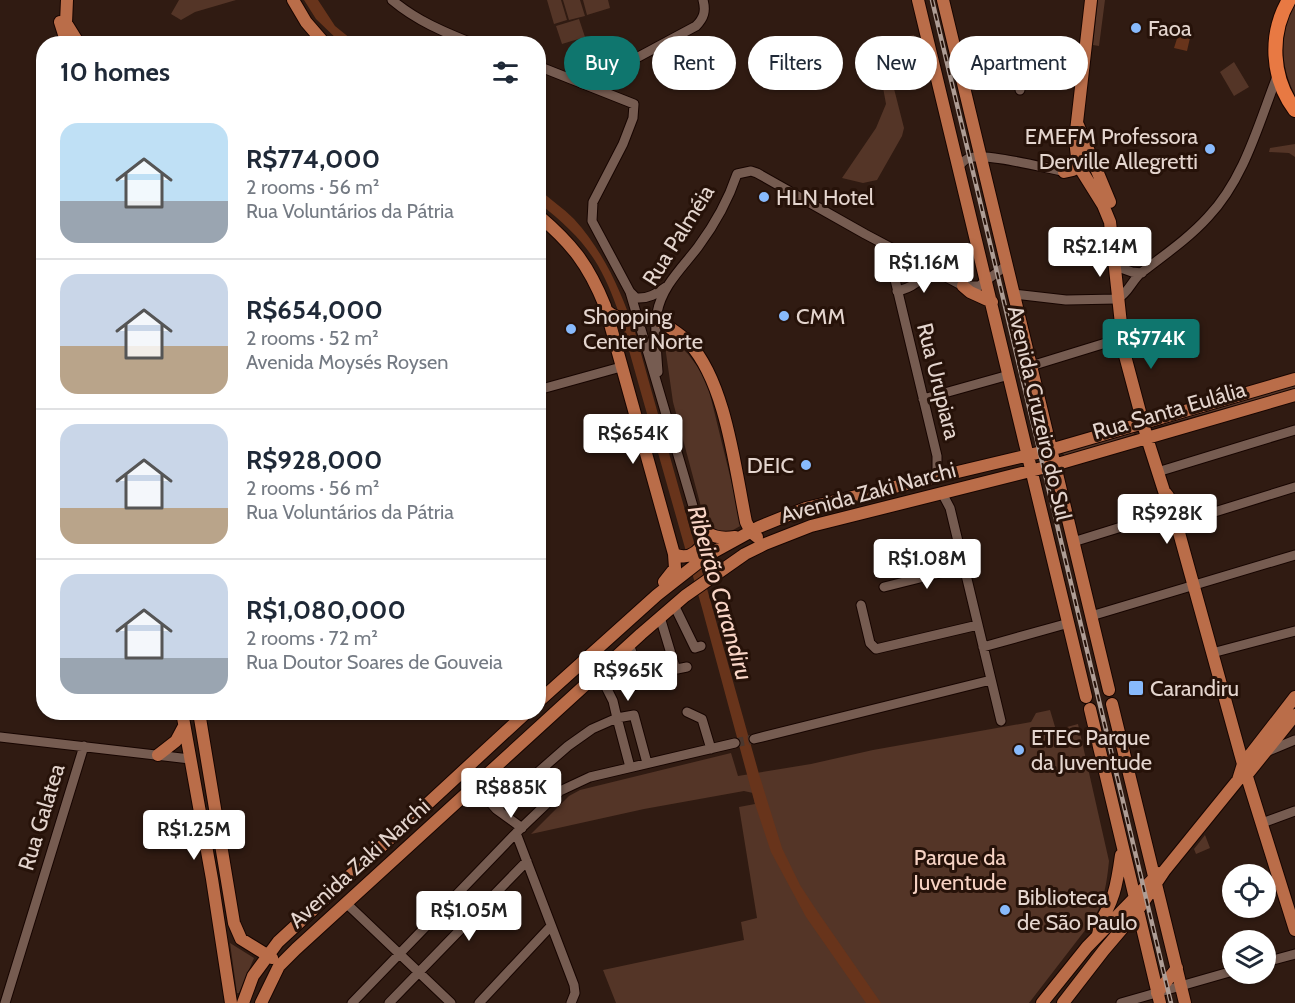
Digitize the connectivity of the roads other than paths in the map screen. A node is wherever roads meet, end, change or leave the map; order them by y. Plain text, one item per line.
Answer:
1 (61, 0) edge
2 (67, 0) edge
3 (292, 0) edge
4 (392, 0) edge
5 (703, 0) edge
6 (918, 0) edge
7 (943, 0) edge
8 (1091, 0) edge
9 (1289, 0) edge
10 (64, 36) edge
11 (74, 36) edge
12 (318, 36) edge
13 (455, 36) edge
14 (1086, 36) edge
15 (640, 56) edge
16 (546, 69) edge
17 (1278, 74) junction
18 (564, 75) edge
19 (602, 90) edge
20 (1081, 90) edge
21 (1295, 110) edge
22 (1078, 125) junction
23 (981, 158) junction
24 (1077, 163) junction
25 (958, 167) junction
26 (1064, 172) junction
27 (1084, 176) junction
28 (1104, 190) junction
29 (546, 222) edge
30 (887, 246) junction
31 (1007, 265) junction
32 (929, 267) junction
33 (1122, 268) junction
34 (1142, 273) junction
35 (987, 282) junction
36 (963, 286) junction
37 (666, 287) junction
38 (897, 291) junction
39 (630, 292) junction
40 (1014, 294) junction
41 (1121, 296) junction
42 (992, 302) junction
43 (608, 312) junction
44 (635, 318) junction
45 (656, 318) junction
46 (1122, 338) junction
47 (1128, 351) junction
48 (1031, 366) junction
49 (621, 367) junction
50 (1009, 375) junction
51 (1295, 379) edge
52 (659, 387) junction
53 (546, 388) edge
54 (1295, 395) edge
55 (923, 399) junction
56 (1146, 421) junction
57 (1295, 430) edge
58 (1023, 431) junction
59 (1151, 436) junction
60 (1050, 450) junction
61 (1029, 455) junction
62 (998, 462) junction
63 (1054, 465) junction
64 (1164, 470) junction
65 (1033, 471) junction
66 (942, 476) junction
67 (1295, 487) edge
68 (947, 492) junction
69 (1168, 496) junction
70 (1173, 511) junction
71 (1176, 524) junction
72 (699, 526) junction
73 (746, 534) junction
74 (1073, 542) junction
75 (765, 544) junction
76 (705, 552) junction
77 (675, 555) junction
78 (1295, 555) edge
79 (964, 567) junction
80 (699, 585) junction
81 (1193, 585) junction
82 (884, 587) dead end
83 (657, 595) junction
84 (674, 605) junction
85 (861, 605) dead end
86 (1091, 616) junction
87 (660, 617) junction
88 (1069, 623) junction
89 (978, 625) junction
90 (1295, 632) edge
91 (629, 645) junction
92 (702, 646) dead end
93 (983, 647) junction
94 (1212, 653) junction
95 (616, 657) junction
96 (687, 667) dead end
97 (599, 673) junction
98 (659, 676) dead end
99 (991, 680) junction
100 (644, 682) junction
101 (1109, 690) dead end
102 (546, 695) edge
103 (1295, 697) edge
104 (1112, 704) dead end
105 (687, 712) dead end
106 (1295, 715) edge
107 (617, 718) junction
108 (183, 720) edge
109 (200, 720) edge
110 (518, 720) edge
111 (1001, 720) dead end
112 (184, 726) junction
113 (0, 736) edge
114 (754, 739) tunnel mouth
115 (1295, 740) edge
116 (735, 743) tunnel mouth
117 (84, 746) junction
118 (711, 749) junction
119 (1266, 752) junction
120 (158, 755) junction
121 (190, 759) junction
122 (648, 763) junction
123 (630, 767) junction
124 (1242, 773) junction
125 (210, 781) junction
126 (448, 785) junction
127 (476, 786) junction
128 (438, 794) junction
129 (464, 796) junction
130 (450, 809) junction
131 (496, 809) junction
132 (1295, 811) edge
133 (1262, 823) junction
134 (519, 830) junction
135 (1122, 848) junction
136 (527, 861) junction
137 (1159, 876) junction
138 (1290, 893) edge
139 (1134, 896) junction
140 (346, 903) junction
141 (1138, 910) junction
142 (551, 926) junction
143 (1295, 930) edge
144 (281, 938) junction
145 (247, 944) junction
146 (1087, 946) junction
147 (292, 952) junction
148 (268, 954) junction
149 (399, 954) junction
150 (1295, 954) edge
151 (1276, 959) edge
152 (1177, 968) junction
153 (277, 970) junction
154 (419, 973) junction
155 (1222, 975) edge
156 (1181, 986) junction
157 (1159, 998) edge
158 (5, 1003) edge
159 (231, 1003) edge
160 (243, 1003) edge
161 (261, 1003) edge
162 (352, 1003) edge
163 (389, 1003) edge
164 (451, 1003) edge
165 (479, 1003) edge
166 (571, 1003) edge
167 (1042, 1003) edge
168 (1063, 1003) edge
169 (1121, 1003) edge
170 (1185, 1003) edge

1 - 10 main road
2 - 11 main road
3 - 12 main road
4 - 13 street
5 - 15 street
6 - 25 main road, Avenida Cruzeiro do Sul
7 - 23 main road, Avenida Cruzeiro do Sul
8 - 14 main road
9 - 17 highway
16 - 18 street
17 - 21 highway
17 - 34 street
19 - 39 street
20 - 22 main road
22 - 24 main road
22 - 28 main road
23 - 25 street
23 - 26 street
23 - 31 main road, Avenida Cruzeiro do Sul
24 - 26 main road
24 - 27 main road
25 - 35 main road, Avenida Cruzeiro do Sul
26 - 27 street
27 - 28 main road
27 - 41 main road
28 - 33 main road
29 - 43 main road
30 - 32 street
30 - 37 street, Rua Palméia
30 - 38 street, Rua Urupiara
31 - 35 street
31 - 40 main road, Avenida Cruzeiro do Sul
32 - 36 street
32 - 38 street
33 - 34 street
33 - 41 main road
34 - 41 street
35 - 36 street
35 - 42 main road, Avenida Cruzeiro do Sul
36 - 42 main road
37 - 39 street
37 - 45 street, Rua Palméia
38 - 55 street, Rua Urupiara
39 - 44 street
40 - 41 street
40 - 48 main road, Avenida Cruzeiro do Sul
41 - 46 main road
41 - 47 main road
42 - 50 main road, Avenida Cruzeiro do Sul
43 - 44 main road
43 - 49 main road
44 - 45 main road
44 - 52 street
45 - 52 street
45 - 73 main road
46 - 47 main road
46 - 48 street
47 - 56 main road
48 - 60 main road, Avenida Cruzeiro do Sul
49 - 53 street
49 - 77 main road
50 - 55 street
50 - 58 main road, Avenida Cruzeiro do Sul
51 - 56 main road, Rua Santa Eulália
52 - 72 street
54 - 59 main road, Rua Santa Eulália
55 - 66 street, Rua Urupiara
56 - 59 main road
56 - 60 main road, Rua Santa Eulália
57 - 64 street
58 - 61 main road, Avenida Cruzeiro do Sul
58 - 62 main road
59 - 63 main road, Rua Santa Eulália
59 - 64 main road
59 - 69 main road
60 - 61 main road, Avenida Zaki Narchi
60 - 63 main road, Avenida Cruzeiro do Sul
61 - 62 main road, Avenida Zaki Narchi
61 - 65 main road, Avenida Cruzeiro do Sul
62 - 66 main road, Avenida Zaki Narchi
63 - 65 main road, Avenida Zaki Narchi
63 - 74 main road, Avenida Cruzeiro do Sul
64 - 69 main road
65 - 68 main road, Avenida Zaki Narchi
65 - 88 main road, Avenida Cruzeiro do Sul
66 - 68 main road
66 - 68 main road
66 - 73 main road, Avenida Zaki Narchi
67 - 71 street
68 - 75 main road, Avenida Zaki Narchi
68 - 79 street
69 - 70 main road
70 - 71 main road
70 - 74 street
71 - 81 main road
72 - 73 main road
72 - 76 street
73 - 75 main road
73 - 76 main road, Avenida Zaki Narchi
74 - 86 main road, Avenida Cruzeiro do Sul
75 - 80 main road, Avenida Zaki Narchi
76 - 77 main road
76 - 80 main road
76 - 83 main road, Avenida Zaki Narchi
77 - 83 main road
78 - 81 street
79 - 82 street
79 - 89 street
80 - 84 main road, Avenida Zaki Narchi
81 - 86 street
81 - 94 main road
83 - 102 main road, Avenida Zaki Narchi
84 - 87 main road, Avenida Zaki Narchi
84 - 92 street
85 - 89 street
86 - 101 main road, Avenida Cruzeiro do Sul
87 - 91 main road, Avenida Zaki Narchi
87 - 96 street
88 - 93 street
88 - 135 main road, Avenida Cruzeiro do Sul
89 - 93 street
90 - 94 street
91 - 95 main road, Avenida Zaki Narchi
91 - 100 street
93 - 99 street
94 - 124 main road
95 - 97 main road, Avenida Zaki Narchi
95 - 100 street
97 - 107 street
97 - 127 main road, Avenida Zaki Narchi
98 - 100 street
99 - 111 street
99 - 114 street
103 - 124 main road
104 - 137 main road
105 - 118 street
106 - 119 main road
107 - 122 street
107 - 123 street
107 - 131 street
108 - 112 main road
109 - 125 main road
110 - 126 main road, Avenida Zaki Narchi
112 - 120 main road
112 - 121 main road
113 - 117 street
115 - 119 street
116 - 118 street
117 - 120 street
117 - 158 street, Rua Galatea
118 - 122 street
119 - 124 main road
120 - 121 street
121 - 125 main road
121 - 159 main road
122 - 123 street
123 - 134 street
124 - 133 main road
124 - 137 main road
125 - 145 main road
126 - 128 main road, Avenida Zaki Narchi
126 - 129 main road
127 - 129 main road, Avenida Zaki Narchi
127 - 131 street
128 - 130 main road
128 - 144 main road, Avenida Zaki Narchi
129 - 130 main road, Avenida Zaki Narchi
130 - 140 main road, Avenida Zaki Narchi
131 - 134 street
132 - 133 street
133 - 138 main road
134 - 136 street
134 - 149 street
135 - 139 main road, Avenida Cruzeiro do Sul
135 - 146 main road
136 - 142 street
136 - 154 street
137 - 139 main road
137 - 141 main road
137 - 152 main road
138 - 143 main road
139 - 141 main road, Avenida Cruzeiro do Sul
139 - 146 main road
140 - 147 main road, Avenida Zaki Narchi
140 - 149 street
141 - 157 main road, Avenida Cruzeiro do Sul
141 - 168 main road
142 - 165 street
142 - 166 street
144 - 145 main road
144 - 147 main road
144 - 148 main road, Avenida Zaki Narchi
145 - 148 main road
146 - 167 main road
147 - 153 main road, Avenida Zaki Narchi
148 - 153 main road
148 - 160 main road, Avenida Zaki Narchi
149 - 154 street
149 - 162 street
150 - 151 street
152 - 156 main road
152 - 157 main road
153 - 161 main road, Avenida Zaki Narchi
154 - 163 street
154 - 164 street
155 - 156 street
156 - 157 street
156 - 170 main road
157 - 169 street

